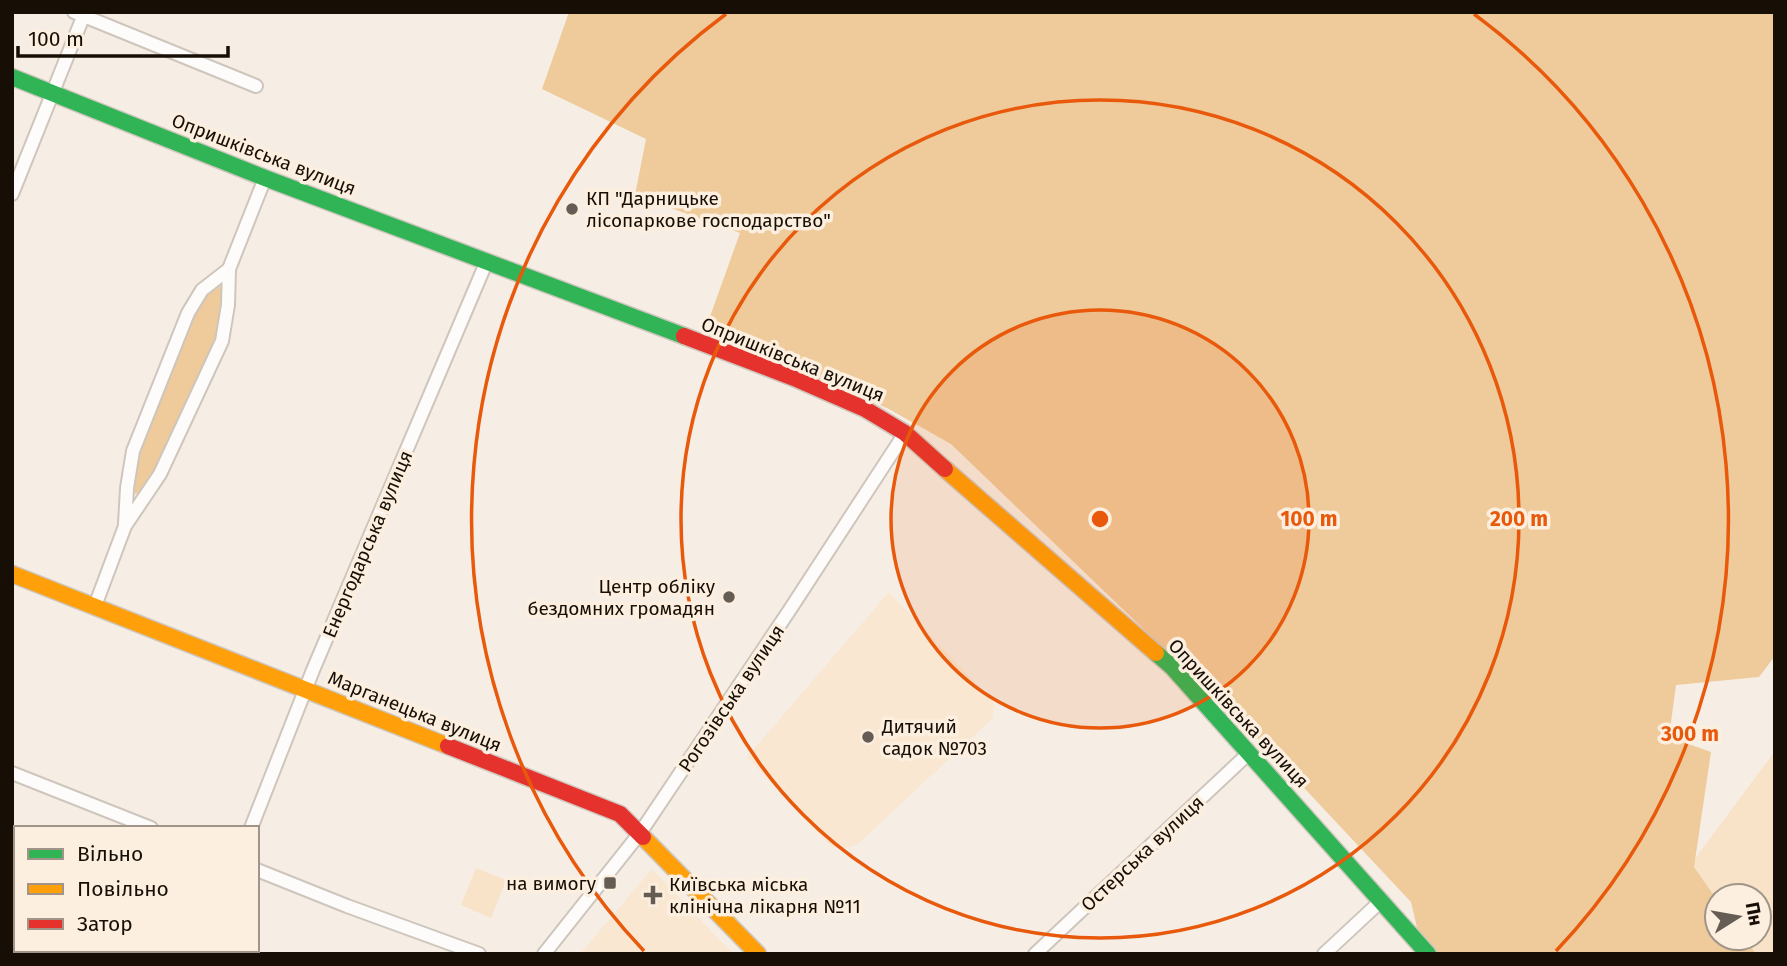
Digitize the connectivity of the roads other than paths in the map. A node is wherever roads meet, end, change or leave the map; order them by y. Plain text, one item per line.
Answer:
1 (81, 14) edge
2 (12, 77) edge
3 (257, 86) dead end
4 (52, 93) junction
5 (265, 178) junction
6 (12, 194) edge
7 (486, 263) junction
8 (229, 269) junction
9 (905, 433) junction
10 (125, 526) junction
11 (12, 574) edge
12 (94, 606) junction
13 (306, 690) junction
14 (1249, 753) junction
15 (12, 773) edge
16 (146, 826) edge
17 (252, 826) edge
18 (640, 833) junction
19 (259, 871) edge
20 (1382, 900) junction
21 (479, 954) edge
22 (544, 954) edge
23 (758, 954) edge
24 (1035, 954) edge
25 (1324, 954) edge
26 (1427, 954) edge

1 - 3 street
1 - 4 street
2 - 4 street, Опришківська вулиця
4 - 5 street, Опришківська вулиця
4 - 6 street
5 - 7 street, Опришківська вулиця
5 - 8 street
7 - 9 street, Опришківська вулиця
7 - 13 street, Енергодарська вулиця
8 - 10 street
8 - 10 street
9 - 14 street, Опришківська вулиця
9 - 18 street, Рогозівська вулиця
10 - 12 street
11 - 12 street, Марганецька вулиця
12 - 13 street, Марганецька вулиця
13 - 17 street, Енергодарська вулиця
13 - 18 street, Марганецька вулиця
14 - 20 street, Опришківська вулиця
14 - 24 street, Остерська вулиця
15 - 16 street
18 - 22 street, Рогозівська вулиця
18 - 23 street, Марганецька вулиця
19 - 21 street
20 - 25 street
20 - 26 street, Опришківська вулиця

